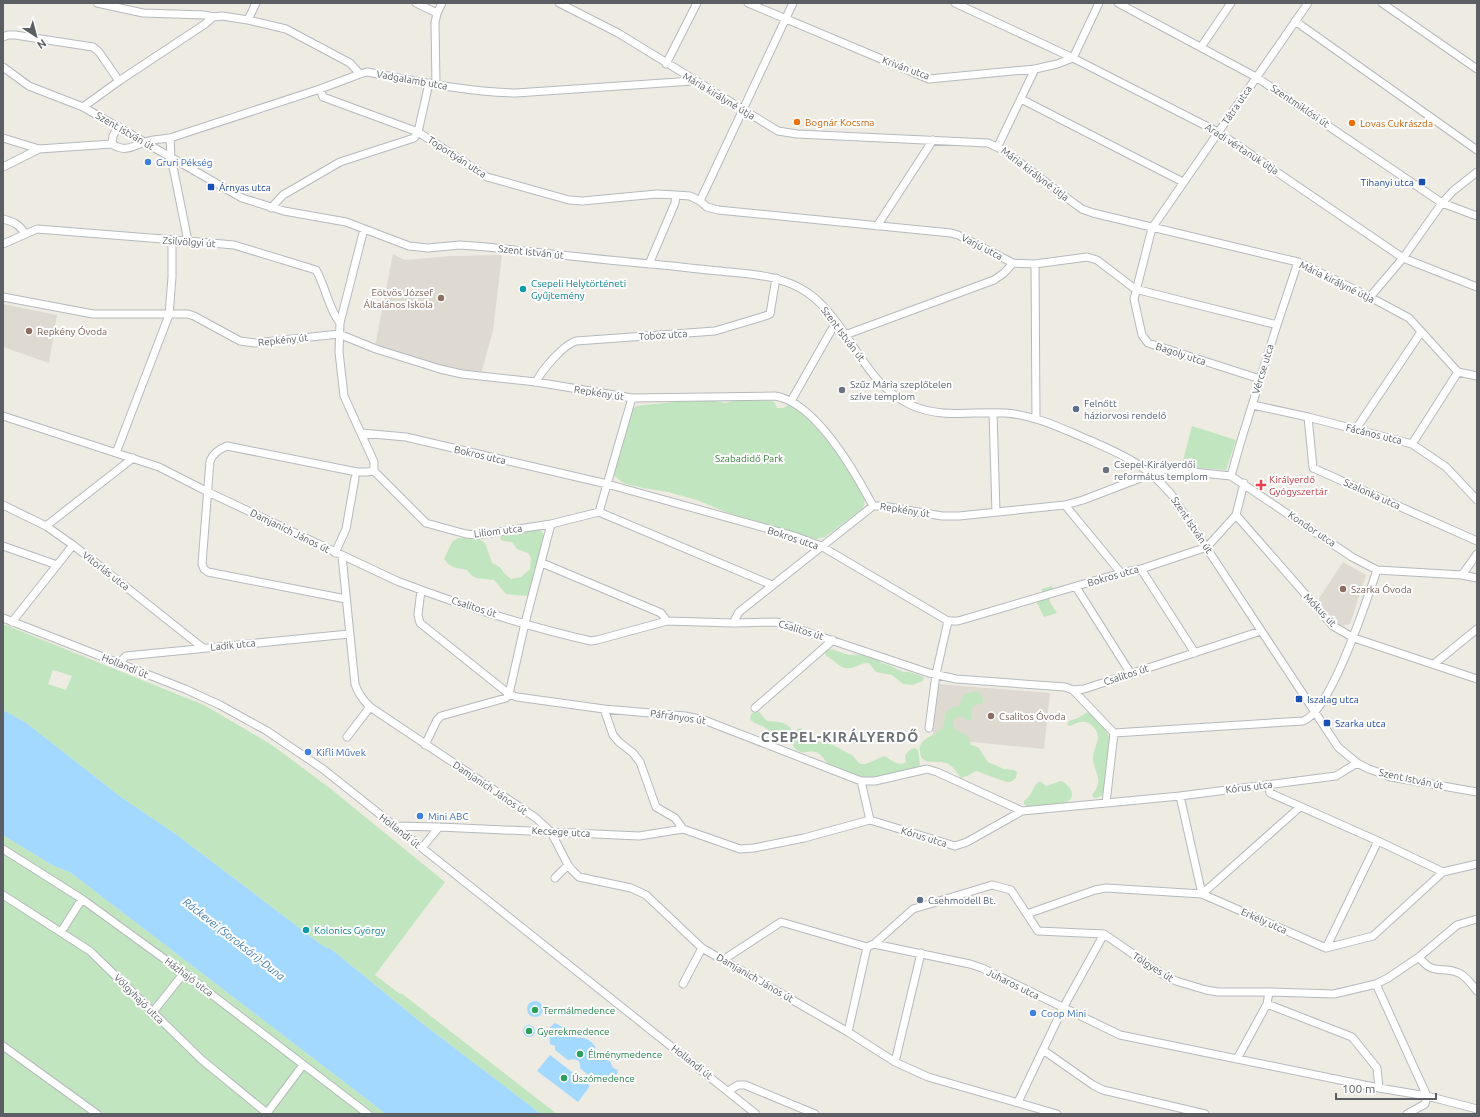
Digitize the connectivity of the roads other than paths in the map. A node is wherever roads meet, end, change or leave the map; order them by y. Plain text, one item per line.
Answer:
1 (97, 3) edge
2 (256, 3) edge
3 (416, 3) edge
4 (442, 3) edge
5 (560, 3) edge
6 (697, 3) edge
7 (748, 3) edge
8 (793, 3) edge
9 (955, 3) edge
10 (1099, 3) edge
11 (1118, 3) edge
12 (1231, 3) edge
13 (1308, 3) edge
14 (1382, 3) edge
15 (437, 13) junction
16 (213, 17) junction
17 (248, 20) junction
18 (785, 20) junction
19 (1295, 21) junction
20 (3, 37) edge
21 (1202, 47) junction
22 (1073, 58) junction
23 (666, 64) junction
24 (3, 67) edge
25 (1035, 69) junction
26 (1477, 69) edge
27 (360, 74) junction
28 (1256, 77) junction
29 (119, 81) junction
30 (693, 81) junction
31 (428, 83) junction
32 (436, 84) junction
33 (320, 89) junction
34 (1021, 100) junction
35 (83, 107) junction
36 (743, 110) junction
37 (118, 126) junction
38 (418, 132) junction
39 (1218, 132) junction
40 (3, 138) edge
41 (170, 138) junction
42 (933, 140) junction
43 (145, 142) junction
44 (112, 144) junction
45 (998, 146) junction
46 (40, 149) junction
47 (1477, 150) edge
48 (170, 157) junction
49 (3, 167) edge
50 (1477, 172) edge
51 (1183, 182) junction
52 (676, 195) junction
53 (700, 201) junction
54 (1442, 203) junction
55 (271, 208) junction
56 (1477, 216) edge
57 (3, 219) edge
58 (878, 226) junction
59 (1152, 228) junction
60 (364, 229) junction
61 (25, 234) junction
62 (172, 240) junction
63 (188, 241) junction
64 (3, 244) edge
65 (1403, 258) junction
66 (1298, 262) junction
67 (1013, 263) junction
68 (650, 264) junction
69 (1035, 264) junction
70 (776, 278) junction
71 (1477, 287) edge
72 (1135, 289) junction
73 (3, 297) edge
74 (1370, 297) junction
75 (170, 315) junction
76 (836, 322) junction
77 (340, 324) junction
78 (1276, 325) junction
79 (1421, 332) junction
80 (339, 334) junction
81 (845, 335) junction
82 (1458, 372) junction
83 (1477, 376) edge
84 (1260, 379) junction
85 (536, 382) junction
86 (632, 398) junction
87 (792, 401) junction
88 (1253, 405) junction
89 (993, 413) junction
90 (3, 416) edge
91 (1308, 417) junction
92 (1036, 418) junction
93 (1356, 429) junction
94 (361, 433) junction
95 (1412, 444) junction
96 (116, 453) junction
97 (133, 458) junction
98 (374, 471) junction
99 (1152, 474) junction
100 (1231, 476) junction
101 (355, 478) dead end
102 (1244, 483) junction
103 (607, 484) junction
104 (208, 492) junction
105 (1477, 500) edge
106 (3, 505) edge
107 (1065, 505) junction
108 (873, 506) junction
109 (599, 512) junction
110 (996, 512) junction
111 (1236, 515) junction
112 (551, 524) junction
113 (46, 526) junction
114 (1477, 542) edge
115 (73, 545) junction
116 (3, 546) edge
117 (821, 546) junction
118 (1207, 547) junction
119 (339, 554) junction
120 (1477, 554) edge
121 (542, 563) junction
122 (57, 565) junction
123 (1141, 568) junction
124 (1377, 570) junction
125 (1121, 573) junction
126 (1462, 576) junction
127 (1477, 578) edge
128 (772, 586) junction
129 (1076, 587) junction
130 (421, 590) junction
131 (346, 599) junction
132 (3, 618) edge
133 (667, 621) junction
134 (948, 621) junction
135 (12, 622) junction
136 (524, 623) junction
137 (733, 623) junction
138 (1477, 628) edge
139 (1261, 631) junction
140 (350, 634) junction
141 (1354, 638) junction
142 (833, 640) junction
143 (203, 648) junction
144 (1195, 653) junction
145 (119, 663) junction
146 (1434, 664) junction
147 (936, 674) junction
148 (1131, 674) junction
149 (1477, 679) edge
150 (1073, 690) junction
151 (509, 694) junction
152 (370, 707) junction
153 (755, 708) dead end
154 (604, 709) junction
155 (1315, 714) junction
156 (929, 728) dead end
157 (1114, 733) junction
158 (347, 737) dead end
159 (426, 746) junction
160 (1357, 763) junction
161 (861, 781) junction
162 (1268, 785) junction
163 (1477, 792) edge
164 (1180, 796) junction
165 (1106, 804) junction
166 (1300, 806) junction
167 (1022, 811) junction
168 (870, 820) junction
169 (393, 826) junction
170 (439, 827) junction
171 (683, 829) junction
172 (551, 832) junction
173 (1378, 841) junction
174 (422, 848) junction
175 (3, 849) edge
176 (1477, 864) edge
177 (568, 865) junction
178 (1443, 872) junction
179 (555, 878) dead end
180 (1202, 894) junction
181 (3, 895) edge
182 (82, 899) junction
183 (1027, 914) junction
184 (1477, 920) edge
185 (61, 932) junction
186 (1104, 934) junction
187 (871, 946) junction
188 (702, 948) junction
189 (1326, 948) junction
190 (921, 953) junction
191 (1419, 957) junction
192 (723, 960) junction
193 (184, 973) junction
194 (683, 984) dead end
195 (1376, 984) junction
196 (1477, 990) edge
197 (1268, 992) junction
198 (1266, 1004) junction
199 (1063, 1008) junction
200 (152, 1013) junction
201 (848, 1032) junction
202 (3, 1046) edge
203 (1043, 1050) junction
204 (1237, 1059) junction
205 (894, 1062) junction
206 (304, 1065) junction
207 (1380, 1088) junction
208 (728, 1091) junction
209 (1428, 1096) junction
210 (1018, 1102) junction
211 (1477, 1108) edge
212 (1035, 1111) edge
213 (97, 1114) edge
214 (268, 1114) edge
215 (368, 1114) edge
216 (756, 1114) edge
217 (815, 1114) edge
218 (1057, 1114) edge
219 (1205, 1114) edge
220 (1407, 1114) edge

1 - 16 street
2 - 17 street
3 - 15 street
4 - 15 street
5 - 23 street, Mária királyné útja
6 - 23 street
7 - 18 street, Kriván utca
8 - 18 street
9 - 22 street, Aradi vértanúk útja
10 - 22 street
11 - 21 street, Szentmiklósi út
12 - 21 street
13 - 19 street, Tátra utca
14 - 26 street
15 - 32 street
16 - 17 street
16 - 29 street
17 - 27 street
18 - 25 street, Kriván utca
18 - 36 street
19 - 28 street, Tátra utca
19 - 47 street
20 - 29 street
21 - 28 street, Szentmiklósi út
22 - 25 street, Kriván utca
22 - 39 street, Aradi vértanúk útja
23 - 30 street, Mária királyné útja
24 - 35 street, Szent István út
25 - 34 street
27 - 31 street, Vadgalamb utca
27 - 33 street
28 - 39 street, Tátra utca
28 - 54 street, Szentmiklósi út
29 - 35 street
30 - 32 street, Vadgalamb utca
30 - 36 street, Mária királyné útja
31 - 32 street, Vadgalamb utca
31 - 38 street
33 - 38 street, Toportyán utca
33 - 41 street
34 - 45 street
34 - 51 street
35 - 37 street, Szent István út
36 - 42 street, Mária királyné útja
36 - 53 street
37 - 43 street, Szent István út
37 - 44 street
38 - 52 street, Toportyán utca
38 - 55 street
39 - 51 street, Tátra utca
39 - 65 street, Aradi vértanúk útja
40 - 46 street
41 - 43 street
41 - 48 street
42 - 45 street, Mária királyné útja
42 - 58 street
43 - 44 street
43 - 48 street, Szent István út
44 - 46 street
45 - 59 street, Mária királyné útja
46 - 49 street
48 - 55 street, Szent István út
48 - 63 street
50 - 54 street
51 - 59 street, Tátra utca
52 - 53 street, Varjú utca
52 - 68 street
53 - 58 street, Varjú utca
54 - 56 street, Szentmiklósi út
54 - 65 street
55 - 60 street, Szent István út
57 - 61 street
58 - 67 street, Varjú utca
59 - 66 street, Mária királyné útja
59 - 72 street, Bagoly utca
60 - 68 street, Szent István út
60 - 77 street
61 - 62 street, Zsilvölgyi út
61 - 64 street, Zsilvölgyi út
62 - 63 street, Zsilvölgyi út
62 - 75 street
63 - 77 street, Zsilvölgyi út
65 - 71 street, Aradi vértanúk útja
65 - 74 street
66 - 74 street, Mária királyné útja
66 - 78 street, Vércse utca
67 - 69 street, Varjú utca
67 - 81 street
68 - 70 street, Szent István út
69 - 72 street, Varjú utca
69 - 92 street
70 - 76 street, Szent István út
70 - 85 street, Toboz utca
72 - 78 street, Varjú utca
72 - 84 street, Bagoly utca
73 - 75 street, Repkény út
74 - 79 street, Mária királyné útja
75 - 80 street, Repkény út
75 - 96 street
76 - 81 street, Szent István út
76 - 87 street
77 - 80 street
78 - 84 street, Vércse utca
79 - 82 street, Mária királyné útja
79 - 93 street
80 - 85 street, Repkény út
80 - 94 street
81 - 89 street, Szent István út
82 - 83 street
82 - 95 street
84 - 88 street, Vércse utca
85 - 86 street, Repkény út
86 - 87 street, Repkény út
86 - 103 street
87 - 108 street, Repkény út
88 - 91 street, Fácános utca
88 - 100 street, Vércse utca
89 - 92 street, Szent István út
89 - 110 street
90 - 96 street, Damjanich János út
91 - 93 street, Fácános utca
91 - 114 street, Szalonka utca
92 - 99 street, Szent István út
93 - 95 street, Fácános utca
94 - 98 street
94 - 103 street, Bokros utca
95 - 105 street, Fácános utca
96 - 97 street, Damjanich János út
97 - 104 street, Damjanich János út
97 - 113 street
98 - 104 street
98 - 112 street, Liliom utca
99 - 100 street, Kondor utca
99 - 107 street, Repkény út
99 - 118 street, Szent István út
100 - 102 street, Kondor utca
101 - 119 street
102 - 111 street
102 - 124 street, Kondor utca
103 - 109 street
103 - 117 street, Bokros utca
104 - 119 street, Damjanich János út
104 - 131 street
106 - 113 street, Vitorlás utca
107 - 110 street, Repkény út
107 - 125 street
108 - 110 street, Repkény út
108 - 117 street
109 - 112 street, Liliom utca
109 - 128 street
111 - 118 street
111 - 141 street, Mókus út
112 - 121 street
113 - 115 street, Vitorlás utca
115 - 122 street
115 - 143 street, Vitorlás utca
116 - 122 street
117 - 128 street
117 - 134 street, Bokros utca
118 - 123 street, Bokros utca
118 - 139 street, Szent István út
119 - 130 street, Csalitos út
119 - 131 street, Damjanich János út
120 - 126 street
121 - 133 street
121 - 136 street
122 - 135 street
123 - 125 street, Bokros utca
123 - 144 street
124 - 126 street, Kondor utca
124 - 141 street
125 - 129 street, Bokros utca
126 - 127 street, Kondor utca
128 - 137 street
129 - 134 street, Bokros utca
129 - 148 street
130 - 136 street, Csalitos út
130 - 151 street, Páfrányos út
131 - 140 street, Damjanich János út
132 - 135 street, Hollandi út
133 - 136 street, Csalitos út
133 - 137 street, Csalitos út
134 - 147 street
135 - 145 street, Hollandi út
136 - 151 street
137 - 142 street, Csalitos út
138 - 146 street
139 - 144 street, Csalitos út
139 - 155 street, Szent István út
140 - 143 street, Ladik utca
140 - 152 street, Damjanich János út
141 - 146 street, Mókus út
141 - 155 street
142 - 147 street, Csalitos út
142 - 153 street
143 - 145 street, Ladik utca
144 - 148 street, Csalitos út
145 - 169 street, Hollandi út
146 - 149 street, Mókus út
147 - 150 street, Csalitos út
147 - 156 street
148 - 150 street, Csalitos út
150 - 157 street
151 - 154 street, Páfrányos út
151 - 159 street
152 - 158 street
152 - 159 street, Damjanich János út
154 - 161 street, Páfrányos út
154 - 171 street
155 - 157 street
155 - 160 street, Szent István út
157 - 165 street
159 - 172 street, Damjanich János út
160 - 162 street, Kórus utca
160 - 163 street, Szent István út
161 - 167 street, Páfrányos út
161 - 168 street
162 - 164 street, Kórus utca
162 - 166 street
164 - 165 street, Kórus utca
164 - 180 street
165 - 167 street, Kórus utca
166 - 173 street
166 - 180 street
167 - 168 street, Kórus utca
168 - 171 street
169 - 170 street, Kecsege utca
169 - 174 street, Hollandi út
170 - 172 street, Kecsege utca
170 - 174 street
171 - 172 street, Kecsege utca
172 - 177 street, Damjanich János út
173 - 178 street
173 - 189 street
174 - 208 street, Hollandi út
175 - 182 street, Házhajó utca
176 - 178 street
177 - 179 street
177 - 188 street, Damjanich János út
178 - 189 street
180 - 183 street, Erkély utca
180 - 189 street, Erkély utca
181 - 185 street, Völgyhajó utca
182 - 185 street
182 - 193 street, Házhajó utca
183 - 186 street
183 - 187 street
184 - 191 street, Tölgyes út
185 - 200 street, Völgyhajó utca
186 - 197 street, Tölgyes út
186 - 199 street
187 - 190 street, Juharos utca
187 - 192 street, Juharos utca
187 - 201 street
188 - 192 street, Damjanich János út
188 - 194 street
190 - 199 street, Juharos utca
190 - 205 street
191 - 195 street, Tölgyes út
191 - 196 street
192 - 201 street, Damjanich János út
193 - 200 street
193 - 206 street, Házhajó utca
195 - 197 street, Tölgyes út
195 - 209 street
197 - 198 street
198 - 204 street
198 - 207 street
199 - 203 street
199 - 204 street, Juharos utca
200 - 214 street, Völgyhajó utca
201 - 205 street, Damjanich János út
202 - 213 street
203 - 210 street
203 - 219 street
204 - 207 street, Juharos utca
205 - 210 street, Damjanich János út
206 - 214 street
206 - 215 street, Házhajó utca
207 - 209 street, Juharos utca
208 - 216 street, Hollandi út
208 - 217 street
209 - 211 street, Juharos utca
209 - 220 street
210 - 212 street, Damjanich János út
212 - 218 street, Damjanich János út

